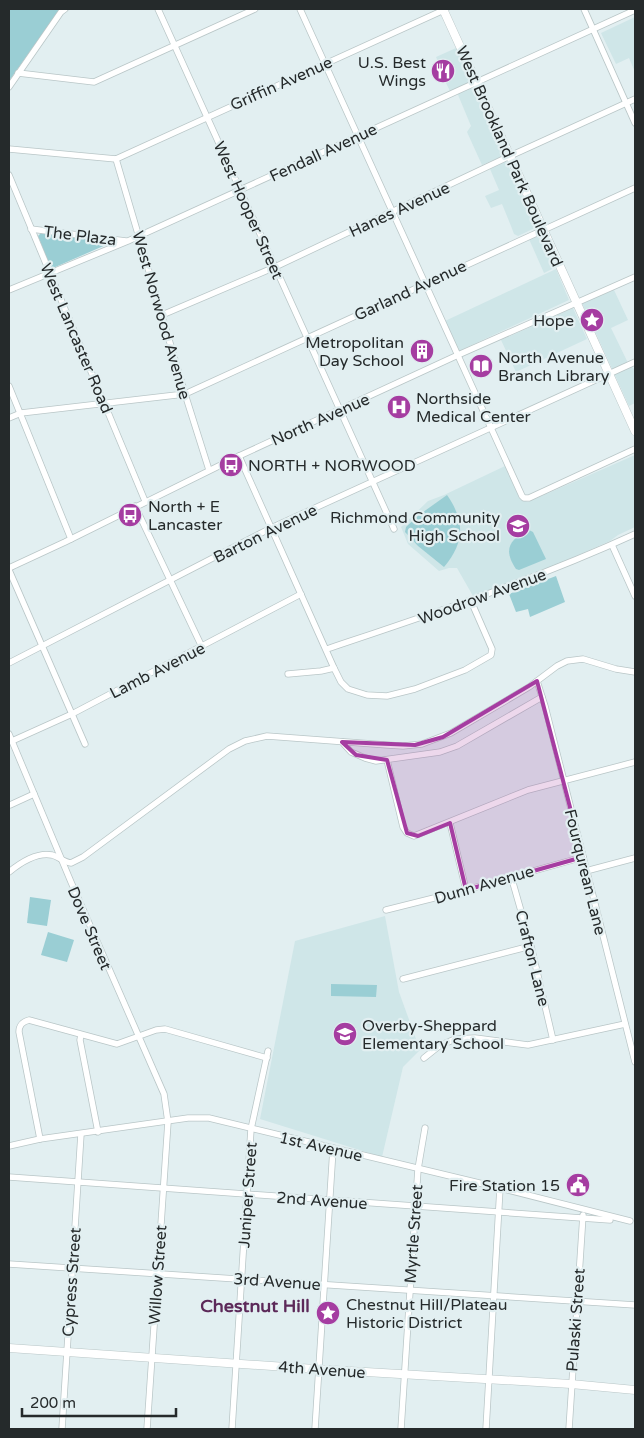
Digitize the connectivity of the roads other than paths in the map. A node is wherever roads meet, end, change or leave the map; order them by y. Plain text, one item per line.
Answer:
1 (65, 9) edge
2 (158, 9) edge
3 (256, 9) edge
4 (300, 9) edge
5 (444, 9) edge
6 (584, 9) edge
7 (635, 10) edge
8 (593, 29) junction
9 (175, 45) junction
10 (325, 63) junction
11 (18, 73) junction
12 (476, 82) junction
13 (9, 87) edge
14 (635, 99) edge
15 (626, 103) junction
16 (207, 117) junction
17 (635, 123) edge
18 (358, 136) junction
19 (9, 149) edge
20 (510, 156) junction
21 (116, 159) junction
22 (9, 176) edge
23 (635, 188) edge
24 (240, 190) junction
25 (392, 212) junction
26 (31, 229) junction
27 (544, 230) junction
28 (139, 236) junction
29 (128, 241) junction
30 (275, 267) junction
31 (50, 273) junction
32 (635, 276) edge
33 (425, 283) junction
34 (9, 290) edge
35 (577, 303) junction
36 (162, 316) junction
37 (307, 338) junction
38 (458, 355) junction
39 (635, 362) edge
40 (609, 374) junction
41 (9, 386) edge
42 (184, 394) junction
43 (103, 403) junction
44 (341, 410) junction
45 (21, 413) junction
46 (9, 418) edge
47 (492, 428) junction
48 (635, 431) edge
49 (635, 449) edge
50 (239, 456) junction
51 (209, 470) junction
52 (372, 482) junction
53 (145, 501) junction
54 (135, 506) junction
55 (271, 528) junction
56 (394, 529) dead end
57 (635, 534) edge
58 (71, 539) junction
59 (612, 545) junction
60 (9, 569) edge
61 (171, 580) junction
62 (301, 594) junction
63 (635, 596) edge
64 (471, 601) junction
65 (42, 647) junction
66 (202, 647) junction
67 (326, 649) junction
68 (9, 663) edge
69 (334, 668) junction
70 (635, 672) edge
71 (288, 674) dead end
72 (537, 681) junction
73 (542, 697) junction
74 (72, 714) junction
75 (9, 734) edge
76 (12, 741) junction
77 (342, 742) junction
78 (85, 744) dead end
79 (387, 760) junction
80 (635, 762) edge
81 (563, 781) junction
82 (34, 794) junction
83 (10, 805) dead end
84 (450, 823) junction
85 (583, 857) junction
86 (635, 858) edge
87 (61, 859) junction
88 (586, 871) junction
89 (9, 872) edge
90 (511, 876) junction
91 (466, 890) junction
92 (386, 910) dead end
93 (531, 946) junction
94 (404, 979) dead end
95 (626, 1024) junction
96 (81, 1035) junction
97 (138, 1038) junction
98 (553, 1040) junction
99 (424, 1058) dead end
100 (635, 1062) edge
101 (168, 1122) junction
102 (425, 1128) dead end
103 (252, 1129) junction
104 (98, 1132) junction
105 (81, 1134) junction
106 (40, 1139) junction
107 (9, 1146) edge
108 (333, 1148) junction
109 (418, 1169) junction
110 (9, 1177) edge
111 (78, 1182) junction
112 (164, 1188) junction
113 (500, 1188) junction
114 (246, 1195) junction
115 (329, 1200) junction
116 (416, 1206) junction
117 (583, 1210) junction
118 (498, 1212) junction
119 (582, 1217) junction
120 (632, 1222) edge
121 (9, 1264) edge
122 (72, 1269) junction
123 (157, 1273) junction
124 (242, 1278) junction
125 (324, 1284) junction
126 (409, 1291) junction
127 (494, 1295) junction
128 (577, 1300) junction
129 (635, 1305) edge
130 (9, 1348) edge
131 (67, 1352) junction
132 (151, 1357) junction
133 (236, 1364) junction
134 (318, 1369) junction
135 (404, 1374) junction
136 (490, 1379) junction
137 (571, 1384) junction
138 (635, 1390) edge
139 (62, 1429) edge
140 (147, 1429) edge
141 (232, 1429) edge
142 (315, 1429) edge
143 (401, 1429) edge
144 (486, 1429) edge
145 (569, 1429) edge

1 - 11 street
2 - 9 street, West Hooper Street
3 - 9 street
4 - 10 street
5 - 10 street, Griffin Avenue
5 - 12 main road, West Brookland Park Boulevard
6 - 8 street
7 - 8 street, Fendall Avenue
8 - 12 street, Fendall Avenue
8 - 15 street
9 - 11 street
9 - 16 street, West Hooper Street
10 - 16 street, Griffin Avenue
10 - 18 street
11 - 13 street
12 - 18 street, Fendall Avenue
12 - 20 main road, West Brookland Park Boulevard
14 - 15 street, Hanes Avenue
15 - 17 street
15 - 20 street, Hanes Avenue
16 - 21 street, Griffin Avenue
16 - 24 street, West Hooper Street
18 - 24 street, Fendall Avenue
18 - 25 street
19 - 21 street
20 - 25 street, Hanes Avenue
20 - 27 main road, West Brookland Park Boulevard
21 - 28 street, West Norwood Avenue
22 - 26 street, West Lancaster Road
23 - 27 street, Garland Avenue
24 - 28 street, Fendall Avenue
24 - 30 street, West Hooper Street
25 - 30 street, Hanes Avenue
25 - 33 street
26 - 29 street, The Plaza
26 - 31 street, West Lancaster Road
27 - 33 street, Garland Avenue
27 - 35 main road, West Brookland Park Boulevard
28 - 29 street, Fendall Avenue
28 - 36 street, West Norwood Avenue
29 - 31 street, Fendall Avenue
30 - 36 street, Hanes Avenue
30 - 37 street, West Hooper Street
31 - 34 street, Fendall Avenue
31 - 43 street, West Lancaster Road
32 - 35 street, North Avenue
33 - 37 street, Garland Avenue
33 - 38 street
35 - 38 street, North Avenue
35 - 40 main road, West Brookland Park Boulevard
36 - 42 street, West Norwood Avenue
37 - 42 street, Garland Avenue
37 - 44 street, West Hooper Street
38 - 44 street, North Avenue
38 - 47 street
39 - 40 street, Barton Avenue
40 - 47 street, Barton Avenue
40 - 48 main road, West Brookland Park Boulevard
41 - 45 street
42 - 43 street, Garland Avenue
42 - 51 street, West Norwood Avenue
43 - 45 street, Garland Avenue
43 - 53 street, West Lancaster Road
44 - 50 street, North Avenue
44 - 52 street, West Hooper Street
45 - 46 street, Garland Avenue
45 - 58 street
47 - 49 street
47 - 52 street, Barton Avenue
50 - 51 street, North Avenue
50 - 55 street
51 - 53 street, North Avenue
52 - 55 street, Barton Avenue
52 - 56 street, West Hooper Street
53 - 54 street, North Avenue
54 - 58 street, North Avenue
54 - 61 street
55 - 61 street, Barton Avenue
55 - 62 street
57 - 59 street, Woodrow Avenue
58 - 60 street, North Avenue
59 - 63 street
59 - 64 street, Woodrow Avenue
60 - 65 street
61 - 65 street, Barton Avenue
61 - 66 street
62 - 66 street, Lamb Avenue
62 - 67 street
64 - 67 street, Woodrow Avenue
64 - 69 street
65 - 68 street, Barton Avenue
65 - 74 street
66 - 74 street, Lamb Avenue
67 - 69 street
69 - 71 street
70 - 72 street
72 - 73 street, Fourqurean Lane
72 - 77 street
73 - 79 street
73 - 81 street, Fourqurean Lane
74 - 76 street, Lamb Avenue
74 - 78 street
75 - 76 street, Dove Street
76 - 82 street, Dove Street
77 - 79 street
77 - 87 street
79 - 84 street
80 - 81 street
81 - 84 street
81 - 85 street, Fourqurean Lane
82 - 83 street
82 - 87 street, Dove Street
84 - 91 street
85 - 88 street, Fourqurean Lane
85 - 90 street, Dunn Avenue
86 - 88 street
87 - 89 street
87 - 97 street, Dove Street
88 - 95 street, Fourqurean Lane
90 - 91 street, Dunn Avenue
90 - 93 street, Crafton Lane
91 - 92 street, Dunn Avenue
93 - 94 street
93 - 98 street, Crafton Lane
95 - 98 street
95 - 100 street, Fourqurean Lane
96 - 97 street
96 - 104 street
96 - 106 street
97 - 101 street, Dove Street
97 - 103 street, Juniper Street
98 - 99 street
101 - 103 street, 1st Avenue
101 - 104 street, 1st Avenue
101 - 112 street, Willow Street
102 - 109 street, Myrtle Street
103 - 108 street, 1st Avenue
103 - 114 street, Juniper Street
104 - 105 street, 1st Avenue
105 - 106 street, 1st Avenue
105 - 111 street, Cypress Street
106 - 107 street, 1st Avenue
108 - 109 street, 1st Avenue
108 - 115 street
109 - 113 street, 1st Avenue
109 - 116 street, Myrtle Street
110 - 111 street, 2nd Avenue
111 - 112 street, 2nd Avenue
111 - 122 street, Cypress Street
112 - 114 street, 2nd Avenue
112 - 123 street, Willow Street
113 - 117 street, 1st Avenue
113 - 118 street
114 - 115 street, 2nd Avenue
114 - 124 street, Juniper Street
115 - 116 street, 2nd Avenue
115 - 125 street
116 - 118 street, 2nd Avenue
116 - 126 street, Myrtle Street
117 - 119 street, Pulaski Street
117 - 120 street, 1st Avenue
118 - 119 street, 2nd Avenue
118 - 127 street
119 - 120 street, 2nd Avenue
119 - 128 street, Pulaski Street
121 - 122 street, 3rd Avenue
122 - 123 street, 3rd Avenue
122 - 131 street, Cypress Street
123 - 124 street, 3rd Avenue
123 - 132 street, Willow Street
124 - 125 street, 3rd Avenue
124 - 133 street, Juniper Street
125 - 126 street, 3rd Avenue
125 - 134 street
126 - 127 street, 3rd Avenue
126 - 135 street, Myrtle Street
127 - 128 street, 3rd Avenue
127 - 136 street
128 - 129 street, 3rd Avenue
128 - 137 street, Pulaski Street
130 - 131 main road, 4th Avenue
131 - 132 main road, 4th Avenue
131 - 139 street, Cypress Street
132 - 133 main road, 4th Avenue
132 - 140 street, Willow Street
133 - 134 main road, 4th Avenue
133 - 141 street, Juniper Street
134 - 135 main road, 4th Avenue
134 - 142 street
135 - 136 main road, 4th Avenue
135 - 143 street, Myrtle Street
136 - 137 main road, 4th Avenue
136 - 144 street
137 - 138 main road, 4th Avenue
137 - 145 street, Pulaski Street

